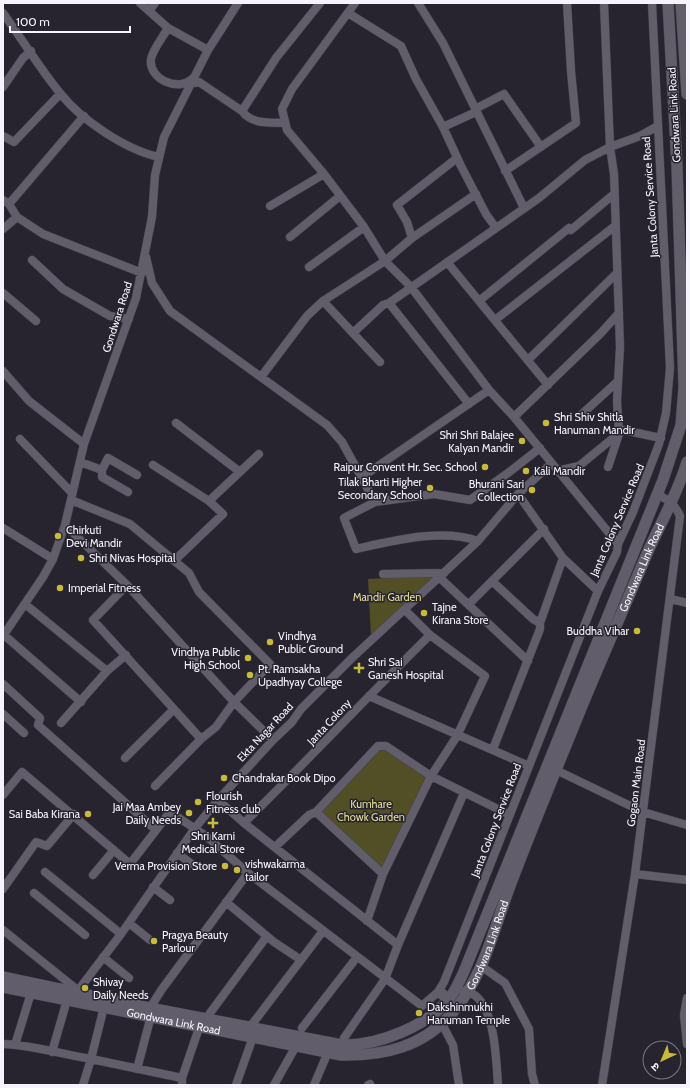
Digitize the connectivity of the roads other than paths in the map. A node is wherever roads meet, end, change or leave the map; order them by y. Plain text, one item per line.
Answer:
1 (140, 3) edge
2 (156, 3) edge
3 (238, 3) edge
4 (320, 3) edge
5 (355, 3) edge
6 (418, 3) edge
7 (568, 3) edge
8 (604, 3) edge
9 (652, 3) edge
10 (668, 3) edge
11 (681, 3) edge
12 (149, 11) junction
13 (3, 13) edge
14 (348, 13) junction
15 (168, 28) junction
16 (208, 50) junction
17 (31, 51) junction
18 (193, 78) junction
19 (3, 87) edge
20 (60, 94) junction
21 (687, 94) edge
22 (242, 111) junction
23 (476, 111) junction
24 (84, 116) junction
25 (285, 122) junction
26 (443, 127) junction
27 (656, 127) junction
28 (3, 136) edge
29 (541, 147) junction
30 (610, 147) junction
31 (159, 157) junction
32 (457, 158) junction
33 (505, 171) junction
34 (324, 174) junction
35 (476, 194) junction
36 (614, 194) junction
37 (340, 196) junction
38 (6, 202) edge
39 (270, 206) dead end
40 (524, 208) junction
41 (17, 217) junction
42 (615, 226) junction
43 (364, 227) junction
44 (496, 228) junction
45 (3, 229) edge
46 (290, 237) dead end
47 (412, 238) junction
48 (145, 254) junction
49 (32, 260) dead end
50 (385, 261) junction
51 (447, 262) junction
52 (309, 267) dead end
53 (142, 273) junction
54 (617, 273) junction
55 (411, 287) junction
56 (3, 293) edge
57 (323, 301) junction
58 (479, 301) junction
59 (389, 303) junction
60 (619, 313) junction
61 (129, 319) junction
62 (495, 320) junction
63 (36, 321) dead end
64 (354, 332) junction
65 (528, 360) junction
66 (380, 362) dead end
67 (3, 371) edge
68 (260, 377) junction
69 (618, 381) junction
70 (548, 385) junction
71 (489, 390) junction
72 (469, 404) junction
73 (582, 414) dead end
74 (514, 417) junction
75 (176, 423) dead end
76 (619, 431) junction
77 (661, 438) junction
78 (20, 439) dead end
79 (84, 444) junction
80 (540, 448) junction
81 (259, 454) dead end
82 (80, 462) junction
83 (687, 462) edge
84 (551, 464) junction
85 (153, 465) dead end
86 (608, 467) dead end
87 (102, 470) junction
88 (557, 471) junction
89 (240, 472) junction
90 (137, 475) dead end
91 (362, 477) junction
92 (128, 492) dead end
93 (518, 494) junction
94 (657, 494) junction
95 (72, 497) junction
96 (209, 501) junction
97 (671, 501) junction
98 (375, 502) junction
99 (65, 525) junction
100 (3, 528) edge
101 (544, 529) junction
102 (478, 541) junction
103 (618, 544) junction
104 (564, 558) junction
105 (53, 559) junction
106 (174, 561) junction
107 (383, 574) dead end
108 (442, 575) junction
109 (492, 581) junction
110 (127, 585) junction
111 (598, 591) junction
112 (671, 599) junction
113 (687, 603) edge
114 (25, 604) junction
115 (469, 604) junction
116 (405, 610) junction
117 (540, 623) junction
118 (430, 635) junction
119 (3, 636) edge
120 (126, 655) junction
121 (528, 661) junction
122 (107, 671) junction
123 (3, 684) edge
124 (369, 696) junction
125 (81, 702) junction
126 (234, 702) junction
127 (174, 709) junction
128 (3, 714) edge
129 (61, 723) dead end
130 (24, 732) dead end
131 (457, 736) junction
132 (201, 739) junction
133 (273, 740) junction
134 (493, 749) junction
135 (125, 758) dead end
136 (529, 766) junction
137 (556, 770) junction
138 (432, 776) junction
139 (155, 786) dead end
140 (464, 793) junction
141 (3, 795) edge
142 (218, 800) junction
143 (316, 812) junction
144 (643, 812) junction
145 (74, 814) junction
146 (510, 815) junction
147 (244, 823) junction
148 (687, 825) edge
149 (195, 828) junction
150 (156, 830) junction
151 (275, 846) junction
152 (114, 850) junction
153 (177, 853) junction
154 (193, 865) dead end
155 (45, 872) dead end
156 (248, 873) junction
157 (383, 874) junction
158 (635, 874) junction
159 (93, 875) dead end
160 (687, 880) edge
161 (153, 887) junction
162 (3, 889) edge
163 (34, 893) dead end
164 (170, 900) dead end
165 (226, 902) junction
166 (367, 921) junction
167 (128, 923) junction
168 (3, 930) edge
169 (323, 930) junction
170 (121, 934) junction
171 (85, 935) dead end
172 (267, 936) junction
173 (150, 940) dead end
174 (398, 945) junction
175 (103, 957) junction
176 (357, 957) junction
177 (301, 960) junction
178 (481, 966) junction
179 (3, 976) edge
180 (129, 978) dead end
181 (385, 979) junction
182 (3, 987) edge
183 (76, 990) junction
184 (438, 992) junction
185 (468, 992) junction
186 (31, 993) junction
187 (450, 998) junction
188 (687, 998) edge
189 (67, 1000) junction
190 (104, 1007) junction
191 (456, 1009) junction
192 (151, 1012) junction
193 (204, 1022) junction
194 (442, 1024) junction
195 (302, 1028) dead end
196 (252, 1032) junction
197 (344, 1038) dead end
198 (686, 1042) edge
199 (3, 1044) edge
200 (16, 1045) junction
201 (296, 1046) junction
202 (52, 1052) junction
203 (328, 1052) junction
204 (90, 1059) junction
205 (137, 1069) junction
206 (182, 1081) edge
207 (83, 1085) edge
208 (236, 1085) edge
209 (274, 1085) edge
210 (314, 1085) edge
211 (459, 1085) edge
212 (498, 1085) edge
213 (535, 1085) edge
214 (602, 1085) edge

1 - 12 street
2 - 12 street
3 - 16 street, Gondwara Road
4 - 22 street
5 - 14 street
6 - 23 street
7 - 29 street
8 - 30 street
9 - 27 street, Janta Colony Service Road
10 - 94 street, Gondwara Link Road
11 - 21 street, Gondwara Link Road
12 - 15 street
13 - 17 street
14 - 25 street
14 - 26 street
15 - 16 street
15 - 18 street
16 - 18 street, Gondwara Road
17 - 19 street
17 - 20 street
18 - 22 street
18 - 31 street, Gondwara Road
20 - 24 street
20 - 28 street
22 - 25 street
23 - 26 street
23 - 29 street
23 - 33 street
24 - 31 street
24 - 38 street
25 - 34 street
26 - 32 street
27 - 30 street
27 - 77 street, Janta Colony Service Road
29 - 33 street
30 - 36 street
30 - 40 street
31 - 48 street, Gondwara Road
32 - 35 street
32 - 47 street
33 - 40 street
34 - 37 street
34 - 39 street
35 - 44 street
35 - 47 street
36 - 42 street
36 - 58 street
37 - 43 street
37 - 46 street
38 - 41 street
40 - 44 street
41 - 45 street
41 - 53 street
42 - 54 street
42 - 62 street
43 - 50 street
43 - 52 street
44 - 51 street
47 - 50 street
48 - 53 street, Gondwara Road
48 - 68 street
49 - 61 street
50 - 55 street
50 - 57 street
51 - 55 street
51 - 58 street
53 - 61 street, Gondwara Road
54 - 60 street
54 - 65 street
55 - 59 street
55 - 71 street
56 - 63 street
57 - 64 street
57 - 68 street
58 - 62 street
59 - 64 street
59 - 72 street
60 - 69 street
60 - 70 street
61 - 79 street, Gondwara Road
62 - 65 street
64 - 66 street
65 - 70 street
67 - 79 street
68 - 91 street
69 - 73 street
69 - 76 street
70 - 74 street
71 - 72 street
71 - 74 street
72 - 91 street
74 - 80 street
75 - 89 street
76 - 77 street
76 - 86 street
76 - 88 street
77 - 103 street, Janta Colony Service Road
78 - 95 street
79 - 82 street, Gondwara Road
80 - 84 street
80 - 98 street
81 - 89 street
82 - 87 street
82 - 95 street, Gondwara Road
83 - 97 street, Gondwara Link Road
84 - 88 street
84 - 93 street, Ekta Nagar Road
85 - 96 street
87 - 90 street
87 - 92 street
88 - 103 street
89 - 96 street
91 - 98 street
93 - 101 street
93 - 102 street, Ekta Nagar Road
94 - 97 street
94 - 187 street, Gondwara Link Road
95 - 99 street, Gondwara Road
95 - 106 street
96 - 106 street
97 - 112 street, Gogaon Main Road
97 - 137 street, Gondwara Link Road
98 - 102 street
99 - 105 street, Gondwara Road
99 - 110 street
100 - 105 street
101 - 104 street
101 - 109 street
102 - 108 street, Ekta Nagar Road
103 - 111 street, Janta Colony Service Road
104 - 111 street
104 - 117 street
105 - 114 street, Gondwara Road
106 - 126 street
107 - 108 street
108 - 115 street
108 - 116 street, Ekta Nagar Road
109 - 115 street
109 - 117 street
110 - 120 street
110 - 126 street
111 - 136 street, Janta Colony Service Road
112 - 113 street
112 - 144 street, Gogaon Main Road
114 - 119 street, Gondwara Road
114 - 122 street
115 - 121 street
116 - 118 street
116 - 133 street, Ekta Nagar Road
117 - 121 street
118 - 124 street, Janta Colony
118 - 131 street
119 - 125 street
120 - 122 street
120 - 127 street
121 - 134 street
122 - 125 street
123 - 150 street
124 - 131 street
124 - 147 street, Janta Colony
125 - 129 street
126 - 132 street
126 - 133 street
127 - 132 street
127 - 135 street
128 - 130 street
131 - 134 street
131 - 138 street
132 - 139 street
133 - 142 street, Ekta Nagar Road
134 - 136 street
136 - 146 street, Janta Colony Service Road
137 - 144 street
137 - 178 street, Gondwara Link Road
138 - 140 street
138 - 143 street
138 - 157 street
140 - 146 street
140 - 174 street
141 - 145 street
142 - 147 street
142 - 149 street, Ekta Nagar Road
143 - 151 street
143 - 157 street
144 - 148 street
144 - 158 street, Gogaon Main Road
145 - 152 street
145 - 162 street
146 - 184 street, Janta Colony Service Road
147 - 151 street
149 - 150 street
149 - 153 street, Ekta Nagar Road
149 - 156 street
150 - 152 street
151 - 166 street
152 - 159 street
153 - 154 street
153 - 161 street, Ekta Nagar Road
155 - 170 street
156 - 165 street
156 - 169 street
157 - 166 street
158 - 160 street
158 - 214 street, Gogaon Main Road
161 - 164 street
161 - 167 street, Ekta Nagar Road
163 - 171 street
165 - 172 street
165 - 192 street
166 - 174 street
167 - 170 street, Ekta Nagar Road
167 - 173 street
168 - 183 street
169 - 176 street
169 - 177 street
170 - 175 street, Ekta Nagar Road
172 - 177 street
172 - 193 street
174 - 181 street
175 - 180 street
175 - 183 street, Ekta Nagar Road
176 - 181 street
176 - 195 street
177 - 196 street
178 - 185 street, Gondwara Link Road
178 - 213 street
179 - 183 street
181 - 184 street
181 - 197 street
182 - 186 street, Gondwara Link Road
183 - 192 street
184 - 187 street
185 - 187 street
185 - 191 street, Gondwara Link Road
185 - 212 street
186 - 189 street, Gondwara Link Road
186 - 200 street
187 - 191 street
187 - 196 street, Gondwara Link Road
188 - 198 street
189 - 190 street, Gondwara Link Road
189 - 202 street
190 - 192 street, Gondwara Link Road
190 - 204 street
191 - 194 street, Gondwara Link Road
192 - 193 street
192 - 205 street
193 - 196 street
193 - 206 street
194 - 203 street, Gondwara Link Road
194 - 211 street
196 - 201 street, Gondwara Link Road
196 - 208 street
199 - 200 street
200 - 202 street
201 - 203 street, Gondwara Link Road
201 - 209 street
202 - 204 street
203 - 210 street
204 - 205 street
204 - 207 street
205 - 206 street

